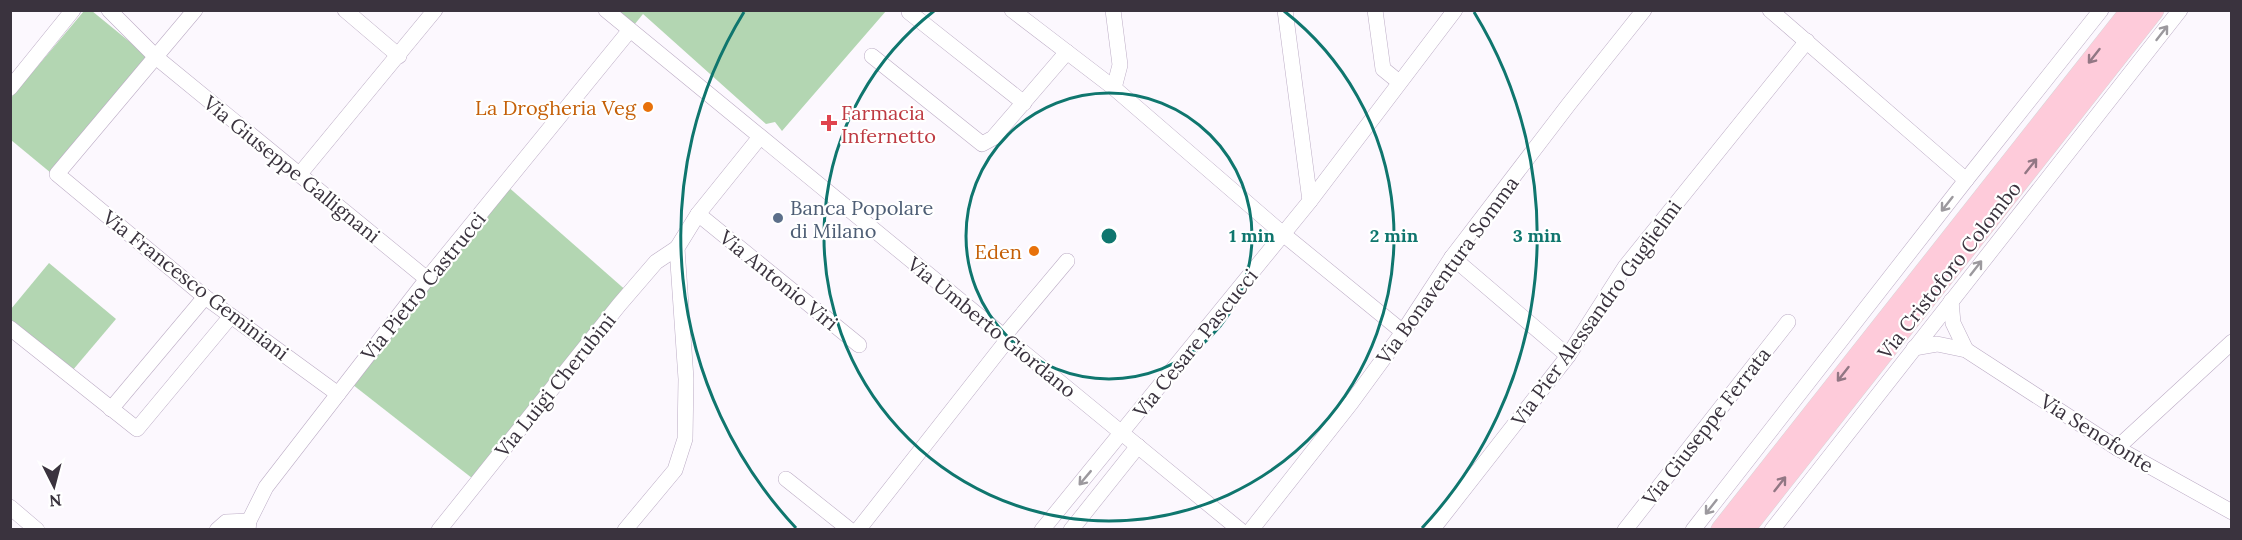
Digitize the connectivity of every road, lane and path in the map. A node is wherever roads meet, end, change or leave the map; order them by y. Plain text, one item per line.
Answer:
1 (73, 10) edge
2 (109, 10) edge
3 (195, 10) edge
4 (345, 10) edge
5 (435, 10) edge
6 (606, 10) edge
7 (1012, 10) edge
8 (1113, 10) edge
9 (1285, 10) edge
10 (1375, 10) edge
11 (1455, 10) edge
12 (1644, 10) edge
13 (1770, 10) edge
14 (2101, 10) edge
15 (2131, 10) edge
16 (2154, 10) edge
17 (2180, 10) edge
18 (909, 12) dead end
19 (630, 30) junction
20 (1807, 41) junction
21 (1067, 52) junction
22 (399, 56) junction
23 (873, 56) dead end
24 (157, 58) junction
25 (1399, 82) junction
26 (10, 88) edge
27 (1114, 88) junction
28 (1024, 103) junction
29 (760, 137) junction
30 (299, 175) junction
31 (1966, 180) junction
32 (1310, 201) junction
33 (698, 214) junction
34 (1283, 234) junction
35 (677, 248) junction
36 (1452, 257) junction
37 (1066, 261) dead end
38 (427, 279) junction
39 (205, 297) junction
40 (1951, 301) junction
41 (231, 316) junction
42 (1788, 322) dead end
43 (10, 328) edge
44 (1403, 332) junction
45 (1006, 338) junction
46 (2232, 342) edge
47 (859, 345) dead end
48 (1914, 348) junction
49 (1966, 350) junction
50 (1568, 356) junction
51 (338, 394) junction
52 (111, 409) junction
53 (1122, 433) junction
54 (1138, 446) junction
55 (2117, 448) junction
56 (786, 479) dead end
57 (10, 507) edge
58 (2232, 512) edge
59 (249, 525) edge
60 (37, 530) edge
61 (216, 530) edge
62 (439, 530) edge
63 (625, 530) edge
64 (850, 530) edge
65 (858, 530) edge
66 (1042, 530) edge
67 (1071, 530) edge
68 (1240, 530) edge
69 (1251, 530) edge
70 (1432, 530) edge
71 (1625, 530) edge
72 (1693, 530) edge
73 (1721, 530) edge
74 (1744, 530) edge
75 (1772, 530) edge

1 - 26 street
2 - 24 street, Via Giuseppe Gallignani
3 - 24 street
4 - 22 street
5 - 22 street
6 - 19 street, Via Umberto Giordano
7 - 21 street
8 - 27 street
9 - 32 street
10 - 25 street
11 - 25 street, Via Cesare Pascucci
12 - 36 street, Via Bonaventura Somma
13 - 20 street
14 - 31 street
15 -> 73 main road, Via Cristoforo Colombo
74 -> 16 main road, Via Cristoforo Colombo
40 -> 17 street, Via Cristoforo Colombo
18 - 28 street
19 - 29 street, Via Umberto Giordano
19 - 38 street, Via Pietro Castrucci
20 - 31 street
20 - 50 street, Via Pier Alessandro Guglielmi
21 - 27 street
21 - 28 street
22 - 30 street
23 - 28 street
24 - 30 street, Via Giuseppe Gallignani
24 - 39 street, Via Francesco Geminiani
25 - 32 street, Via Cesare Pascucci
27 - 34 street
29 - 33 street
29 - 45 street, Via Umberto Giordano
30 - 38 street, Via Giuseppe Gallignani
31 -> 72 street
32 - 34 street, Via Cesare Pascucci
33 - 35 street
33 - 47 street, Via Antonio Viri
34 - 44 street
34 - 53 street, Via Cesare Pascucci
35 - 62 street, Via Luigi Cherubini
35 - 63 street
36 - 44 street, Via Bonaventura Somma
36 - 50 street
37 - 45 street
38 - 51 street, Via Pietro Castrucci
39 - 41 street, Via Francesco Geminiani
39 - 52 street
40 - 48 street, Via Cristoforo Colombo
40 - 49 street
41 - 51 street, Via Francesco Geminiani
41 - 52 street
42 - 71 street, Via Giuseppe Ferrata
43 - 52 street
44 - 69 street, Via Bonaventura Somma
45 - 53 street, Via Umberto Giordano
45 - 65 street
46 - 55 street
48 - 49 street
48 - 75 street, Via Cristoforo Colombo
49 - 55 street, Via Senofonte
50 - 70 street, Via Pier Alessandro Guglielmi
51 - 59 street, Via Pietro Castrucci
53 - 54 street, Via Umberto Giordano
53 -> 66 street, Via Cesare Pascucci
54 - 67 street, Via Cesare Pascucci
54 - 68 street, Via Umberto Giordano
55 - 58 street, Via Senofonte
56 - 64 street
57 - 60 street
59 - 61 street, Via Pietro Castrucci

